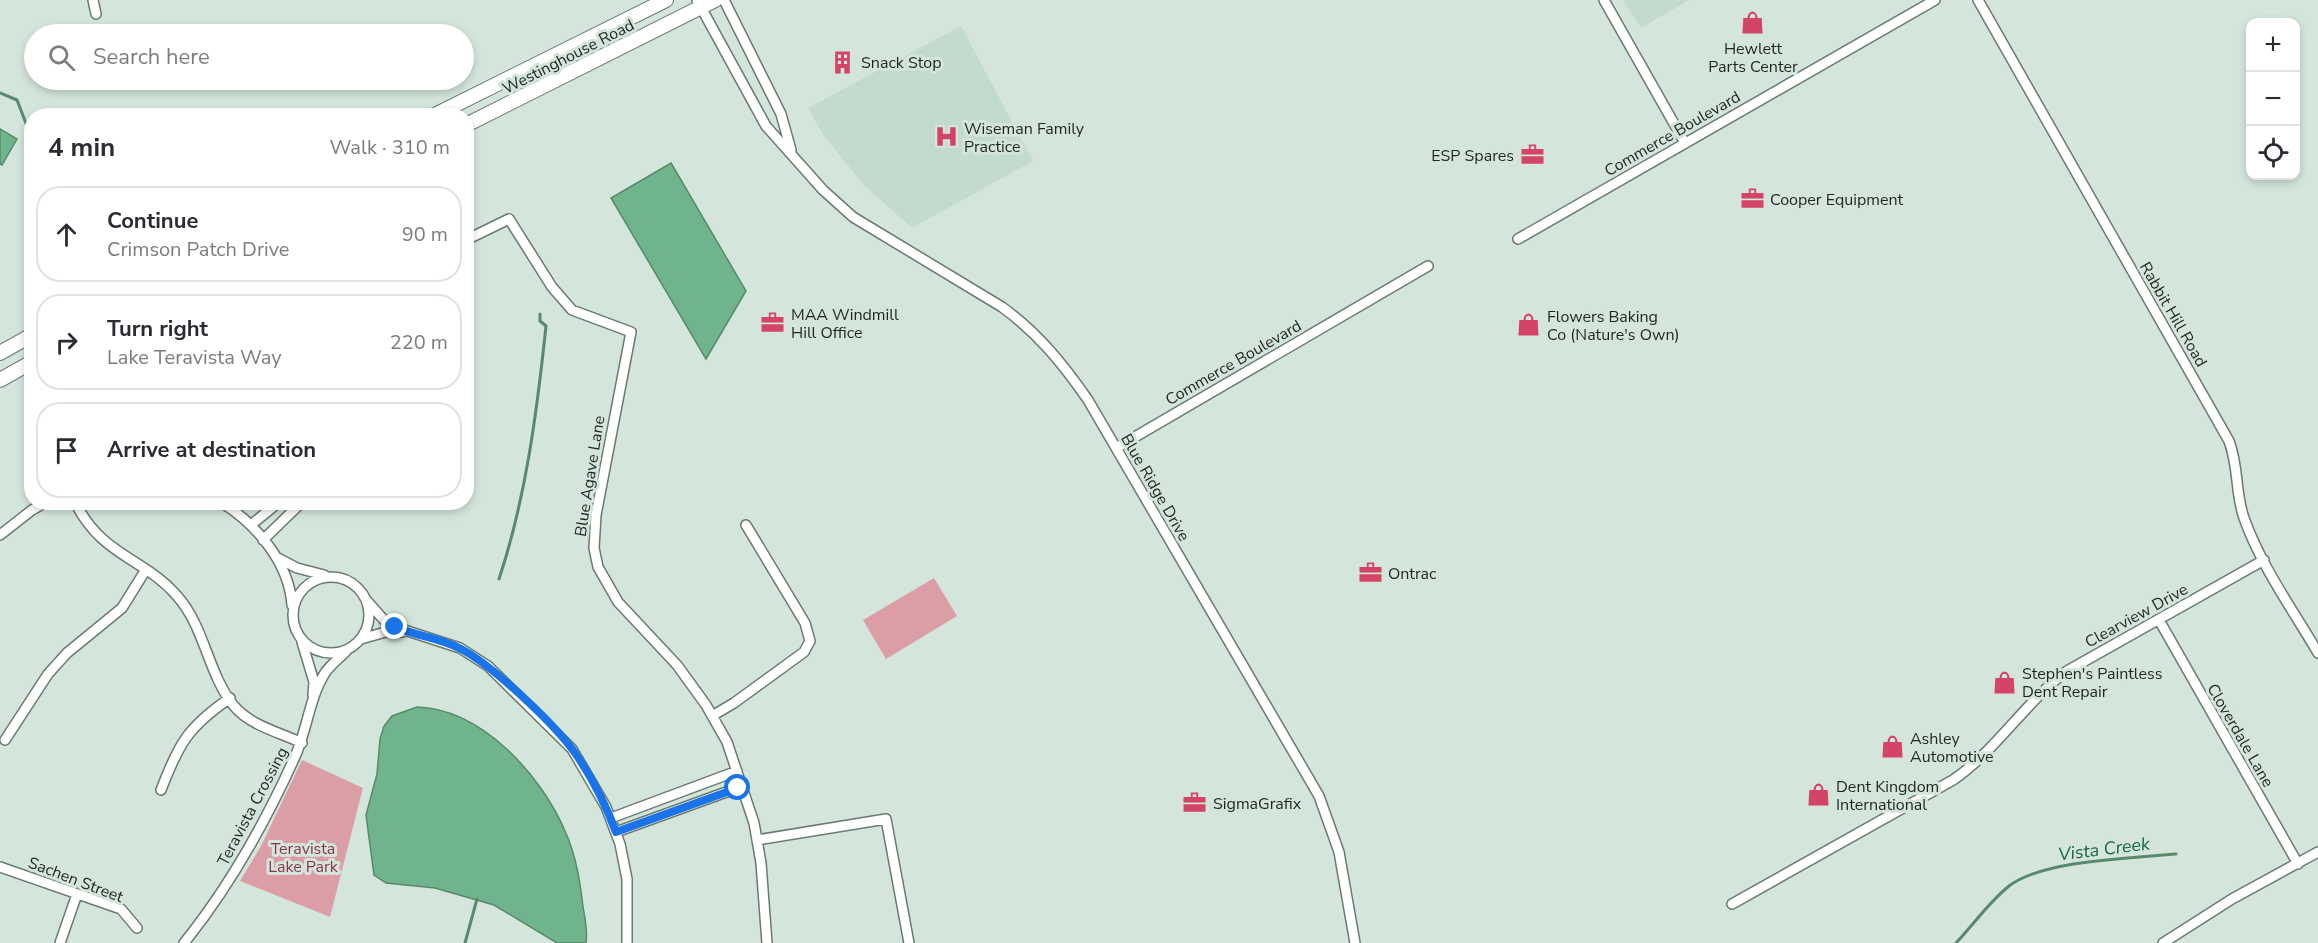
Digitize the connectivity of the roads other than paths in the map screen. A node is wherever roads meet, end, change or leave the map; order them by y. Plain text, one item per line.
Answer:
1 (93, 0) edge
2 (666, 0) edge
3 (715, 0) edge
4 (724, 0) edge
5 (1604, 0) edge
6 (1935, 0) edge
7 (1978, 0) edge
8 (699, 4) edge
9 (96, 14) dead end
10 (449, 108) edge
11 (474, 121) edge
12 (1685, 143) junction
13 (792, 152) junction
14 (474, 236) edge
15 (1518, 239) dead end
16 (1428, 266) dead end
17 (24, 340) edge
18 (0, 353) edge
19 (24, 366) edge
20 (0, 380) edge
21 (1116, 448) junction
22 (32, 510) edge
23 (79, 510) edge
24 (231, 510) edge
25 (269, 510) edge
26 (294, 510) edge
27 (251, 525) junction
28 (746, 525) dead end
29 (0, 535) edge
30 (263, 540) junction
31 (276, 557) junction
32 (2264, 560) junction
33 (145, 571) junction
34 (330, 576) junction
35 (367, 601) junction
36 (292, 614) junction
37 (2159, 620) junction
38 (408, 633) junction
39 (361, 639) junction
40 (301, 640) junction
41 (347, 650) junction
42 (2318, 653) edge
43 (230, 698) junction
44 (312, 704) junction
45 (712, 716) junction
46 (5, 740) dead end
47 (302, 743) junction
48 (737, 771) junction
49 (743, 786) junction
50 (161, 790) dead end
51 (611, 818) junction
52 (616, 832) junction
53 (757, 840) junction
54 (2318, 852) edge
55 (2298, 864) junction
56 (0, 867) edge
57 (77, 894) junction
58 (1732, 904) dead end
59 (137, 928) dead end
60 (60, 943) edge
61 (184, 943) edge
62 (627, 943) edge
63 (767, 943) edge
64 (909, 943) edge
65 (1354, 943) edge
66 (2163, 943) edge

1 - 9 street
2 - 10 main road, Westinghouse Road
3 - 8 main road, Westinghouse Road
4 - 13 street, Blue Ridge Drive
5 - 12 street
6 - 12 street, Commerce Boulevard
7 - 32 street, Rabbit Hill Road
8 - 11 main road, Westinghouse Road
8 - 13 street, Blue Ridge Drive
12 - 15 street, Commerce Boulevard
13 - 21 street, Blue Ridge Drive
14 - 45 street, Blue Agave Lane
16 - 21 street, Commerce Boulevard
17 - 18 main road
19 - 20 main road
21 - 65 street, Blue Ridge Drive
22 - 29 street
23 - 33 street
24 - 27 street
25 - 27 street
26 - 30 street
27 - 30 street
28 - 45 street
30 - 31 street
31 - 34 street
31 - 36 street
32 - 37 street, Clearview Drive
32 - 42 street, Rabbit Hill Road
33 - 43 street
33 - 46 street
34 - 35 street
34 - 36 street
35 - 38 street
35 - 39 street
36 - 40 street
37 - 55 street, Cloverdale Lane
37 - 58 street, Clearview Drive
38 - 39 street
38 - 51 street
39 - 41 street
40 - 41 street
40 - 44 street, Teravista Crossing
41 - 44 street, Teravista Crossing
43 - 47 street
43 - 50 street
44 - 47 street, Teravista Crossing
45 - 48 street, Blue Agave Lane
47 - 61 street, Teravista Crossing
48 - 49 street, Blue Agave Lane
48 - 51 street
49 - 52 street
49 - 53 street, Blue Agave Lane
51 - 52 street
52 - 62 street
53 - 63 street, Blue Agave Lane
53 - 64 street
54 - 55 street
55 - 66 street
56 - 57 street, Sachen Street
57 - 59 street, Sachen Street
57 - 60 street

